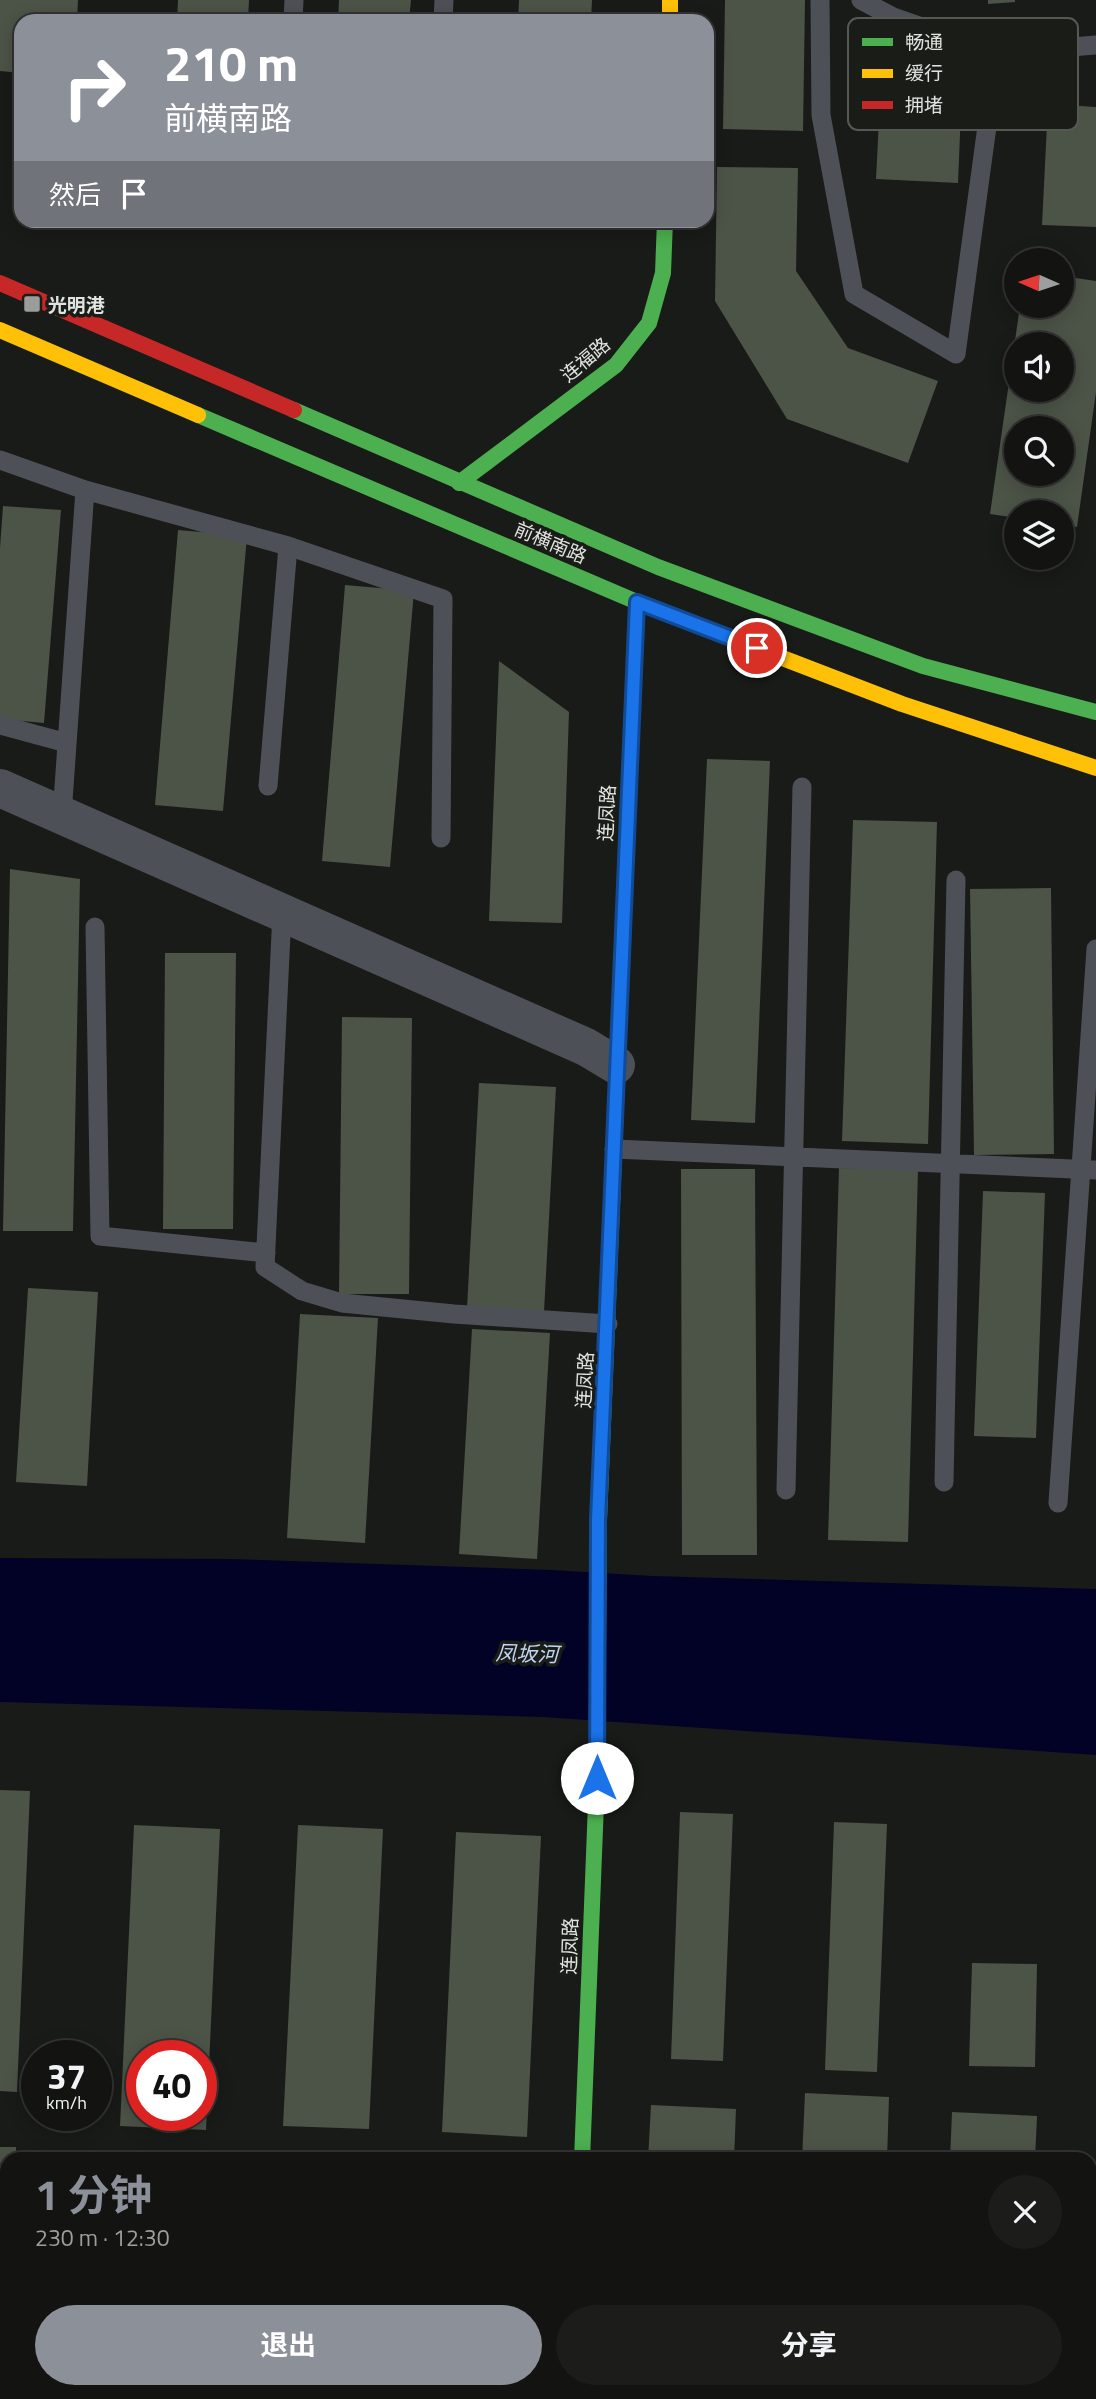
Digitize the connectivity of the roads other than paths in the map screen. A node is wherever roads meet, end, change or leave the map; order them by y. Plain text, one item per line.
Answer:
1 (820, 0) edge
2 (861, 0) edge
3 (896, 18) edge
4 (1096, 45) edge
5 (1078, 46) edge
6 (987, 130) edge
7 (665, 228) edge
8 (0, 283) edge
9 (0, 330) edge
10 (0, 460) edge
11 (459, 483) junction
12 (85, 489) junction
13 (288, 546) junction
14 (637, 602) junction
15 (1096, 712) edge
16 (0, 724) edge
17 (67, 743) junction
18 (1096, 768) edge
19 (268, 786) dead end
20 (802, 787) dead end
21 (0, 788) edge
22 (62, 815) junction
23 (441, 838) dead end
24 (956, 880) dead end
25 (282, 913) junction
26 (95, 927) dead end
27 (1096, 949) edge
28 (616, 1065) junction
29 (614, 1149) junction
30 (793, 1157) junction
31 (949, 1164) junction
32 (1088, 1170) edge
33 (266, 1253) junction
34 (608, 1324) junction
35 (944, 1482) dead end
36 (786, 1490) dead end
37 (1058, 1503) dead end
38 (582, 2152) edge

1 - 6 lane
2 - 3 lane
4 - 5 lane
7 - 11 main road, 连福路
8 - 11 main road, 前横南路
9 - 14 main road, 前横南路
10 - 12 lane
11 - 15 main road, 前横南路
12 - 13 lane
12 - 17 lane
13 - 19 lane
13 - 23 lane
14 - 18 main road, 前横南路
14 - 28 main road, 连凤路
16 - 17 lane
17 - 22 lane
20 - 30 lane
21 - 22 street
22 - 25 street
24 - 31 lane
25 - 28 street
25 - 33 lane
26 - 33 lane
27 - 32 lane
28 - 29 main road, 连凤路
29 - 30 lane
29 - 34 main road, 连凤路
30 - 31 lane
30 - 36 lane
31 - 32 lane
31 - 35 lane
32 - 37 lane
33 - 34 lane
34 - 38 main road, 连凤路

